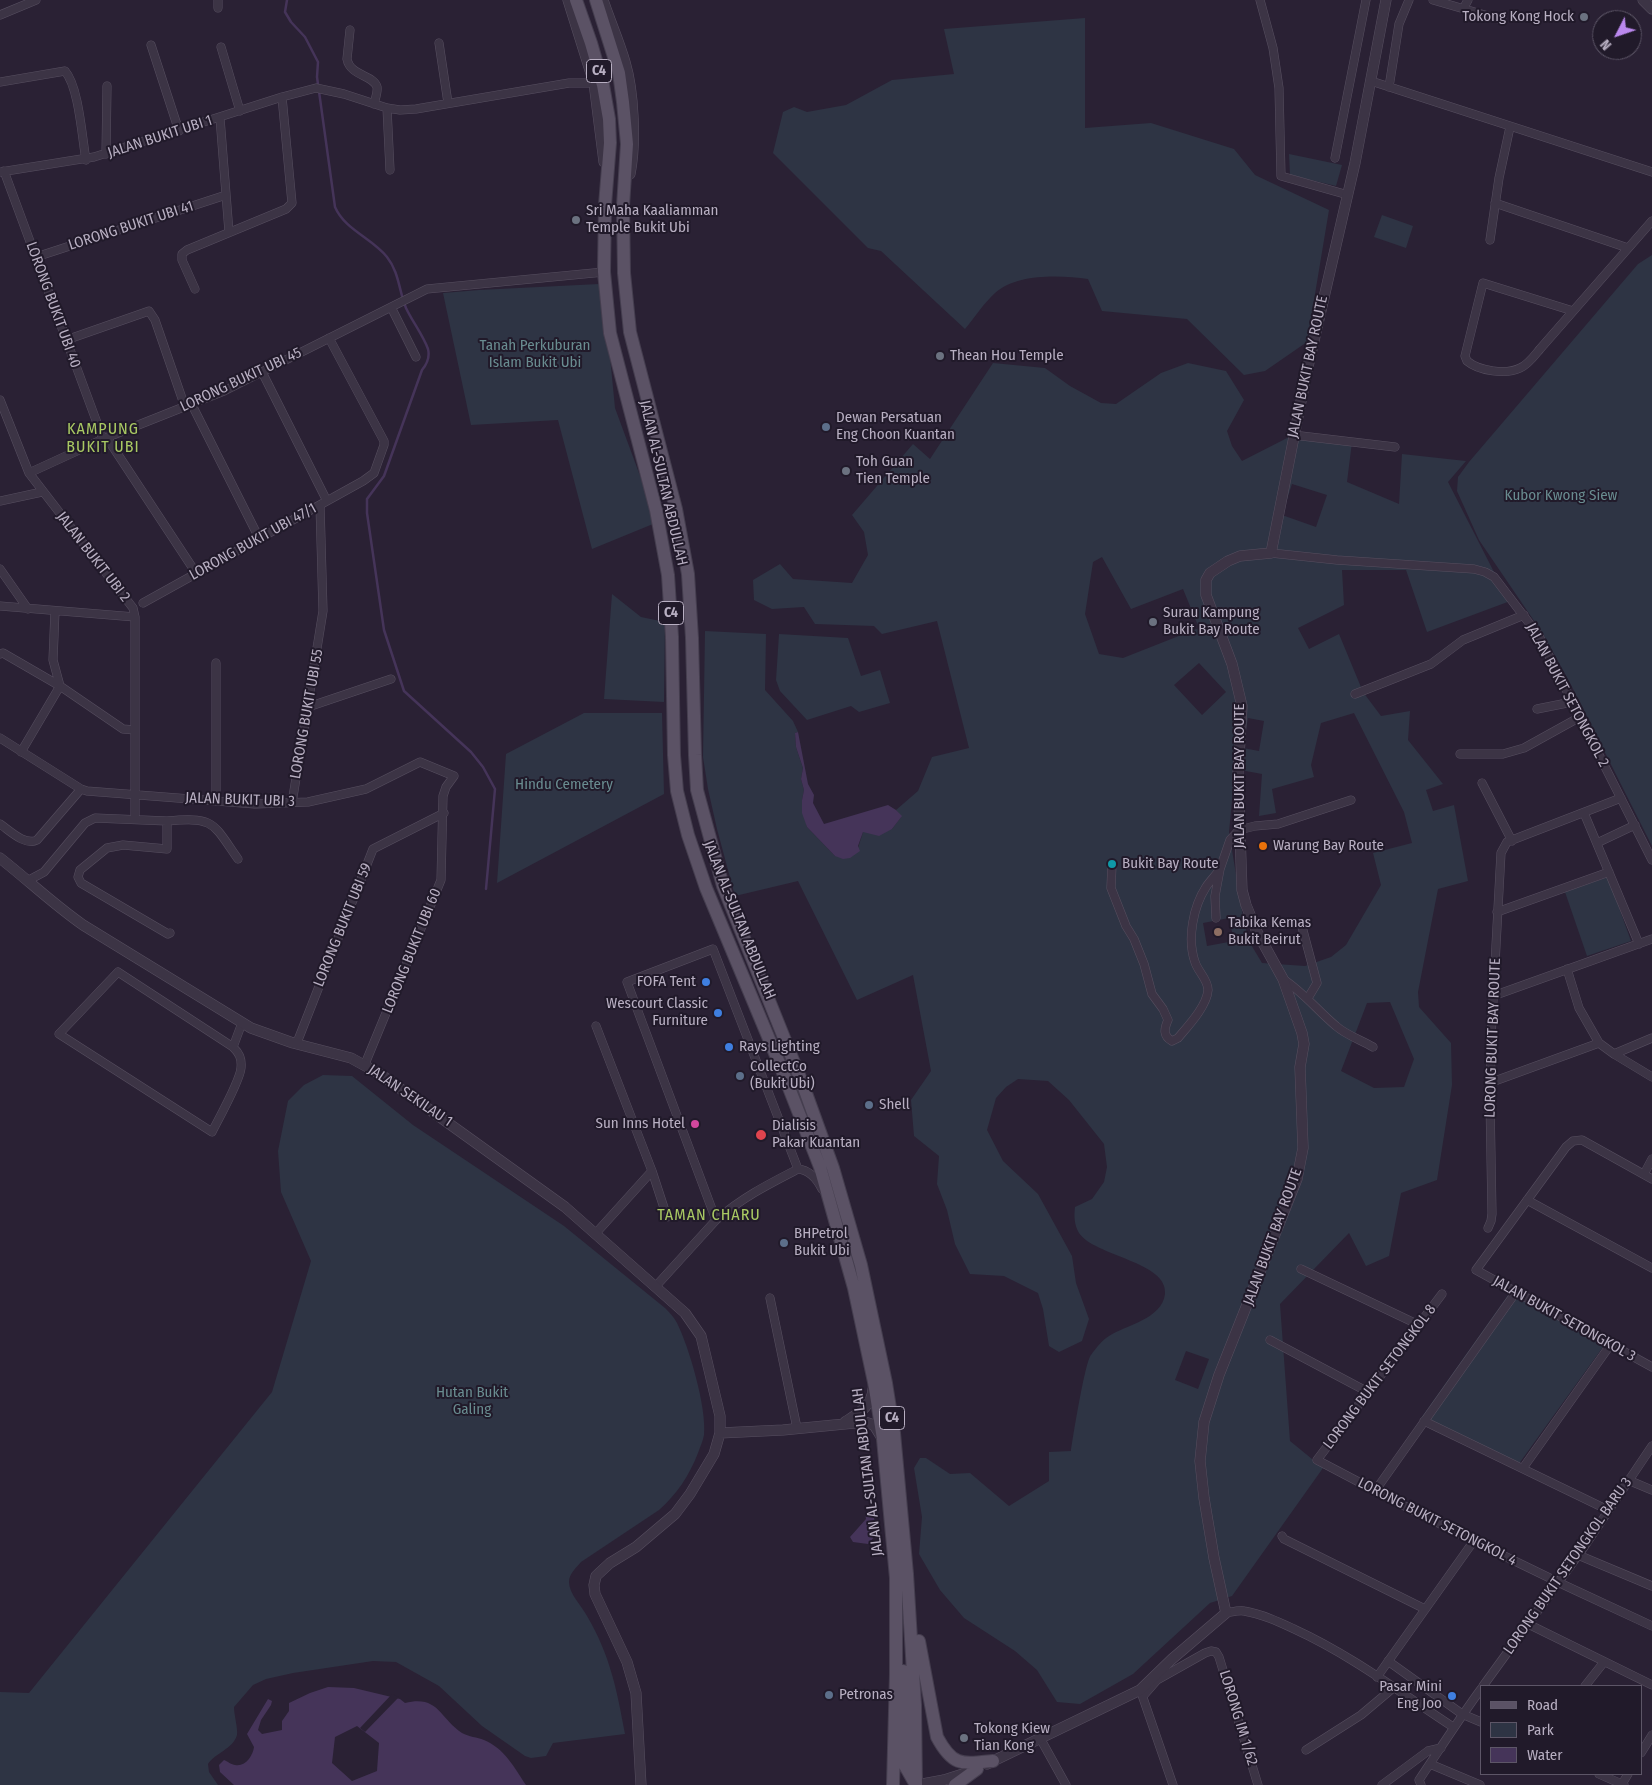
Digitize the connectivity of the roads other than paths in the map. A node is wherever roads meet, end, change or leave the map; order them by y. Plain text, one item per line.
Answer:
1 (36, 0) edge
2 (568, 0) edge
3 (576, 0) edge
4 (596, 0) edge
5 (603, 0) edge
6 (1260, 0) edge
7 (1366, 0) edge
8 (1386, 0) edge
9 (1409, 0) edge
10 (1433, 0) edge
11 (1468, 0) edge
12 (1643, 0) edge
13 (1463, 9) junction
14 (1652, 9) edge
15 (0, 15) edge
16 (1502, 20) dead end
17 (350, 30) dead end
18 (439, 43) dead end
19 (151, 45) dead end
20 (221, 47) dead end
21 (1371, 81) junction
22 (0, 82) edge
23 (594, 83) junction
24 (107, 86) dead end
25 (1389, 87) junction
26 (282, 97) junction
27 (448, 103) junction
28 (374, 104) junction
29 (387, 108) junction
30 (240, 111) junction
31 (220, 118) junction
32 (1510, 127) junction
33 (179, 131) junction
34 (106, 154) junction
35 (1335, 158) dead end
36 (86, 160) junction
37 (390, 170) dead end
38 (2, 172) edge
39 (1652, 172) edge
40 (226, 194) junction
41 (1348, 195) junction
42 (1496, 203) junction
43 (605, 205) junction
44 (623, 206) junction
45 (1652, 221) edge
46 (229, 232) junction
47 (1490, 240) dead end
48 (1628, 248) junction
49 (36, 257) junction
50 (604, 272) junction
51 (195, 289) dead end
52 (392, 306) junction
53 (1573, 311) junction
54 (329, 338) junction
55 (66, 340) junction
56 (416, 357) dead end
57 (262, 372) junction
58 (0, 400) edge
59 (188, 406) junction
60 (1294, 435) junction
61 (105, 439) junction
62 (1395, 447) dead end
63 (29, 473) junction
64 (42, 492) junction
65 (0, 501) edge
66 (324, 503) junction
67 (259, 538) junction
68 (1271, 553) junction
69 (0, 569) edge
70 (196, 574) junction
71 (143, 603) dead end
72 (0, 606) edge
73 (28, 609) junction
74 (55, 611) junction
75 (1524, 615) junction
76 (135, 617) junction
77 (0, 654) edge
78 (216, 663) dead end
79 (390, 679) dead end
80 (60, 686) junction
81 (1355, 694) dead end
82 (1572, 702) junction
83 (308, 707) junction
84 (1538, 709) dead end
85 (1580, 717) junction
86 (135, 730) junction
87 (0, 738) edge
88 (21, 752) junction
89 (1460, 754) dead end
90 (454, 776) joint
91 (1482, 783) dead end
92 (81, 789) junction
93 (135, 796) junction
94 (1621, 798) junction
95 (1351, 800) dead end
96 (216, 801) junction
97 (292, 803) junction
98 (444, 813) junction
99 (1584, 813) junction
100 (135, 819) junction
101 (167, 821) junction
102 (0, 824) edge
103 (1635, 825) junction
104 (1240, 830) junction
105 (1512, 840) junction
106 (1597, 843) junction
107 (0, 858) edge
108 (238, 859) dead end
109 (1652, 860) edge
110 (1112, 864) dead end
111 (1220, 869) junction
112 (1609, 872) junction
113 (29, 880) junction
114 (1497, 912) junction
115 (1216, 918) dead end
116 (1301, 923) dead end
117 (170, 933) dead end
118 (1652, 939) edge
119 (1640, 944) junction
120 (1567, 970) junction
121 (1283, 979) junction
122 (1493, 996) junction
123 (1308, 998) junction
124 (242, 1023) junction
125 (596, 1026) dead end
126 (1652, 1038) edge
127 (292, 1043) junction
128 (1599, 1043) junction
129 (1374, 1046) dead end
130 (233, 1047) junction
131 (1614, 1054) junction
132 (365, 1064) junction
133 (1652, 1077) edge
134 (1492, 1082) junction
135 (1652, 1159) edge
136 (798, 1169) junction
137 (652, 1171) junction
138 (1644, 1174) junction
139 (1652, 1179) edge
140 (829, 1200) junction
141 (1527, 1200) junction
142 (667, 1217) dead end
143 (716, 1220) junction
144 (1488, 1228) dead end
145 (596, 1233) junction
146 (1652, 1268) edge
147 (1301, 1269) dead end
148 (656, 1286) junction
149 (1516, 1292) junction
150 (1442, 1294) dead end
151 (770, 1298) dead end
152 (1419, 1325) junction
153 (1270, 1340) dead end
154 (1611, 1344) junction
155 (1652, 1367) edge
156 (874, 1382) junction
157 (1368, 1392) junction
158 (1424, 1422) junction
159 (845, 1423) junction
160 (797, 1428) junction
161 (720, 1432) junction
162 (883, 1438) junction
163 (1652, 1446) edge
164 (1317, 1460) joint
165 (1523, 1468) junction
166 (1628, 1480) junction
167 (1652, 1490) edge
168 (1375, 1491) junction
169 (1608, 1510) junction
170 (1282, 1536) dead end
171 (1473, 1542) junction
172 (1578, 1555) junction
173 (902, 1576) junction
174 (1558, 1583) junction
175 (1652, 1586) edge
176 (1425, 1609) junction
177 (1226, 1613) junction
178 (1528, 1624) junction
179 (1652, 1626) edge
180 (1388, 1661) junction
181 (1604, 1662) junction
182 (1377, 1677) junction
183 (1484, 1685) edge
184 (1587, 1685) edge
185 (1652, 1685) edge
186 (1393, 1688) junction
187 (1480, 1691) edge
188 (1141, 1693) junction
189 (1462, 1714) junction
190 (1480, 1722) edge
191 (1453, 1727) junction
192 (1652, 1735) edge
193 (1040, 1738) junction
194 (1441, 1748) junction
195 (1306, 1750) dead end
196 (1642, 1751) edge
197 (993, 1761) junction
198 (1430, 1764) junction
199 (978, 1769) junction
200 (1601, 1775) edge
201 (1420, 1782) edge
202 (1623, 1784) edge
203 (641, 1785) edge
204 (893, 1785) edge
205 (916, 1785) edge
206 (956, 1785) edge
207 (1066, 1785) edge
208 (1173, 1785) edge
209 (1258, 1785) edge
210 (1382, 1785) edge
211 (1411, 1785) edge
212 (1480, 1785) edge

1 - 15 street
2 - 23 street, C4
3 - 43 main road, JALAN AL-SULTAN ABDULLAH / C4
4 - 44 main road, JALAN AL-SULTAN ABDULLAH / C4
5 - 44 street, C4
6 - 41 street
7 - 35 street
8 - 21 street, JALAN BUKIT BAY ROUTE
9 - 25 street
10 - 13 street
11 - 13 street
12 - 14 street
13 - 16 street
17 - 28 street
18 - 27 street
19 - 33 street
20 - 30 street
21 - 25 street
21 - 41 street, JALAN BUKIT BAY ROUTE
22 - 36 street
23 - 27 street
23 - 43 street, C4
24 - 34 street
25 - 32 street
26 - 28 street, JALAN BUKIT UBI 1
26 - 30 street, JALAN BUKIT UBI 1
26 - 46 street
27 - 29 street
28 - 29 street
29 - 37 street
30 - 31 street, JALAN BUKIT UBI 1
31 - 33 street, JALAN BUKIT UBI 1
31 - 40 street
32 - 39 street
32 - 42 street
33 - 34 street, JALAN BUKIT UBI 1
34 - 36 street, JALAN BUKIT UBI 1
36 - 38 street, JALAN BUKIT UBI 1
38 - 49 street, LORONG BUKIT UBI 40
40 - 46 street
40 - 49 street, LORONG BUKIT UBI 41
41 - 60 street, JALAN BUKIT BAY ROUTE
42 - 47 street
42 - 48 street
43 - 50 main road, JALAN AL-SULTAN ABDULLAH / C4
44 - 173 main road, JALAN AL-SULTAN ABDULLAH / C4
45 - 48 street
46 - 51 street
48 - 53 street
49 - 55 street, LORONG BUKIT UBI 40
50 - 52 street, LORONG BUKIT UBI 45
50 - 140 main road, JALAN AL-SULTAN ABDULLAH / C4
52 - 54 street, LORONG BUKIT UBI 45
52 - 56 street
53 - 53 street
54 - 57 street, LORONG BUKIT UBI 45
54 - 66 street, LORONG BUKIT UBI 47/1
55 - 59 street
55 - 61 street, LORONG BUKIT UBI 40
57 - 59 street, LORONG BUKIT UBI 45
57 - 66 street
58 - 63 street, JALAN BUKIT UBI 2
59 - 61 street, LORONG BUKIT UBI 45
59 - 67 street
60 - 62 street
60 - 68 street, JALAN BUKIT BAY ROUTE
61 - 63 street, LORONG BUKIT UBI 45
61 - 70 street, LORONG BUKIT UBI 40
63 - 64 street, JALAN BUKIT UBI 2
64 - 65 street
64 - 76 street, JALAN BUKIT UBI 2
66 - 67 street, LORONG BUKIT UBI 47/1
66 - 83 street, LORONG BUKIT UBI 55
67 - 70 street, LORONG BUKIT UBI 47/1
68 - 75 street, JALAN BUKIT SETONGKOL 2
68 - 104 street, JALAN BUKIT BAY ROUTE
69 - 73 street
70 - 71 street, LORONG BUKIT UBI 47/1
72 - 73 street
73 - 74 street
74 - 76 street
74 - 80 street
75 - 81 street
75 - 82 street, JALAN BUKIT SETONGKOL 2
76 - 86 street, JALAN BUKIT UBI 2
77 - 80 street
78 - 96 street
79 - 83 street
80 - 86 street
80 - 88 street
82 - 84 street
82 - 85 street, JALAN BUKIT SETONGKOL 2
83 - 97 street, LORONG BUKIT UBI 55
85 - 89 street
85 - 94 street, JALAN BUKIT SETONGKOL 2
86 - 93 street, JALAN BUKIT UBI 2
87 - 88 street
88 - 92 street
90 - 97 street, JALAN BUKIT UBI 3
90 - 98 street, LORONG BUKIT UBI 60
91 - 105 street
92 - 93 street, JALAN BUKIT UBI 3
92 - 102 street
93 - 96 street, JALAN BUKIT UBI 3
93 - 100 street, JALAN BUKIT UBI 2
94 - 99 street
94 - 103 street, JALAN BUKIT SETONGKOL 2
95 - 104 street
96 - 97 street, JALAN BUKIT UBI 3
98 - 127 street, LORONG BUKIT UBI 59
98 - 132 street, LORONG BUKIT UBI 60
99 - 105 street
99 - 106 street
100 - 101 street
100 - 113 street
101 - 108 street
101 - 117 street
103 - 106 street
103 - 109 street, JALAN BUKIT SETONGKOL 2
104 - 111 street
104 - 121 street, JALAN BUKIT BAY ROUTE
105 - 114 street, LORONG BUKIT BAY ROUTE
106 - 112 street
107 - 113 street, JALAN SEKILAU 1
110 - 111 street
111 - 115 street
112 - 114 street
112 - 119 street
113 - 124 street, JALAN SEKILAU 1
114 - 122 street, LORONG BUKIT BAY ROUTE
116 - 123 street
118 - 119 street
119 - 120 street
120 - 122 street
120 - 128 street
121 - 123 street
121 - 177 street, JALAN BUKIT BAY ROUTE
122 - 134 street, LORONG BUKIT BAY ROUTE
123 - 129 street
124 - 127 street, JALAN SEKILAU 1
124 - 130 street
125 - 137 street
126 - 131 street
127 - 132 street, JALAN SEKILAU 1
128 - 131 street
128 - 134 street
130 - 130 street
131 - 133 street
132 - 145 street, JALAN SEKILAU 1
134 - 144 street, LORONG BUKIT BAY ROUTE
135 - 138 street
136 - 140 street
136 - 143 street
136 - 143 street
137 - 142 street
137 - 145 street
138 - 139 street
138 - 141 street
140 - 156 main road, JALAN AL-SULTAN ABDULLAH / C4
141 - 146 street
141 - 149 street, JALAN BUKIT SETONGKOL 3
143 - 148 street
145 - 148 street, JALAN SEKILAU 1
147 - 152 street
148 - 161 street, JALAN SEKILAU 1
149 - 154 street, JALAN BUKIT SETONGKOL 3
149 - 158 street
150 - 152 street, LORONG BUKIT SETONGKOL 8
151 - 160 street
152 - 157 street, LORONG BUKIT SETONGKOL 8
153 - 157 street
154 - 155 street, JALAN BUKIT SETONGKOL 3
154 - 165 street
156 - 159 street
156 - 162 main road, JALAN AL-SULTAN ABDULLAH / C4
157 - 164 street, LORONG BUKIT SETONGKOL 8
158 - 165 street
158 - 168 street
159 - 160 street
159 - 162 street
160 - 161 street
161 - 203 street
162 - 173 main road, JALAN AL-SULTAN ABDULLAH / C4
163 - 166 street, LORONG BUKIT SETONGKOL BARU 3
164 - 168 street, LORONG BUKIT SETONGKOL 4
165 - 169 street
166 - 167 street
166 - 169 street, LORONG BUKIT SETONGKOL BARU 3
168 - 171 street, LORONG BUKIT SETONGKOL 4
169 - 172 street, LORONG BUKIT SETONGKOL BARU 3
170 - 176 street
171 - 174 street, LORONG BUKIT SETONGKOL 4
171 - 176 street
172 - 174 street, LORONG BUKIT SETONGKOL BARU 3
172 - 175 street
173 - 197 main road
173 - 204 main road, JALAN AL-SULTAN ABDULLAH / C4
173 - 205 main road
174 - 178 street, LORONG BUKIT SETONGKOL BARU 3
174 - 179 street, LORONG BUKIT SETONGKOL 4
176 - 180 street
177 - 182 street
177 - 188 street
178 - 181 street
178 - 183 street, LORONG BUKIT SETONGKOL BARU 3
180 - 182 street
180 - 189 street
181 - 184 street
181 - 185 street
182 - 186 street
186 - 191 street
186 - 195 street
187 - 189 street, LORONG BUKIT SETONGKOL BARU 3
188 - 193 street
188 - 208 street
188 - 209 street, LORONG IM 1/62
189 - 190 street
189 - 191 street, LORONG BUKIT SETONGKOL BARU 3
191 - 194 street, LORONG BUKIT SETONGKOL BARU 3
192 - 196 street
193 - 197 street
193 - 207 street
194 - 198 street, LORONG BUKIT SETONGKOL BARU 3
194 - 210 street
197 - 199 street
198 - 201 street, LORONG BUKIT SETONGKOL BARU 3
198 - 212 street
199 - 205 street
199 - 206 main road
200 - 202 street
201 - 211 street

